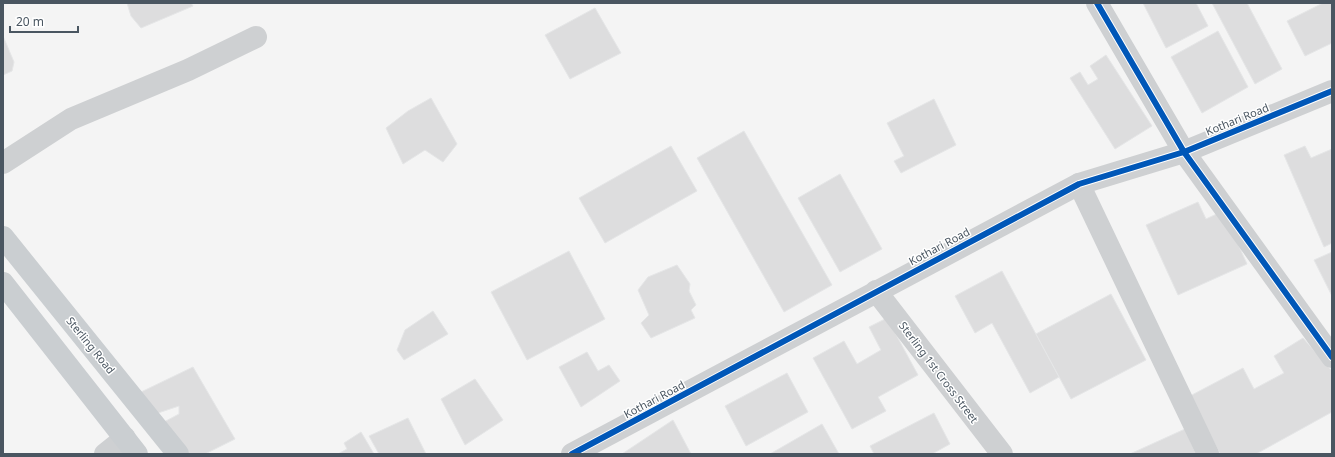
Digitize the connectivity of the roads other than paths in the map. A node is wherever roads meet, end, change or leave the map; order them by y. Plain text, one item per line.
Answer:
1 (1097, 3) edge
2 (256, 37) dead end
3 (1332, 91) edge
4 (1184, 152) junction
5 (3, 163) edge
6 (1079, 184) junction
7 (3, 237) edge
8 (3, 283) edge
9 (876, 291) junction
10 (1332, 357) edge
11 (131, 446) edge
12 (105, 454) edge
13 (178, 454) edge
14 (572, 454) edge
15 (1002, 454) edge
16 (1208, 454) edge

1 - 4 street
2 - 5 street
3 - 4 street, Kothari Road
4 - 6 street, Kothari Road
4 - 10 street
6 - 9 street, Kothari Road
6 - 16 street
7 - 13 main road, Sterling Road
8 - 11 main road
9 - 14 street, Kothari Road
9 - 15 street, Sterling 1st Cross Street
11 - 12 street

